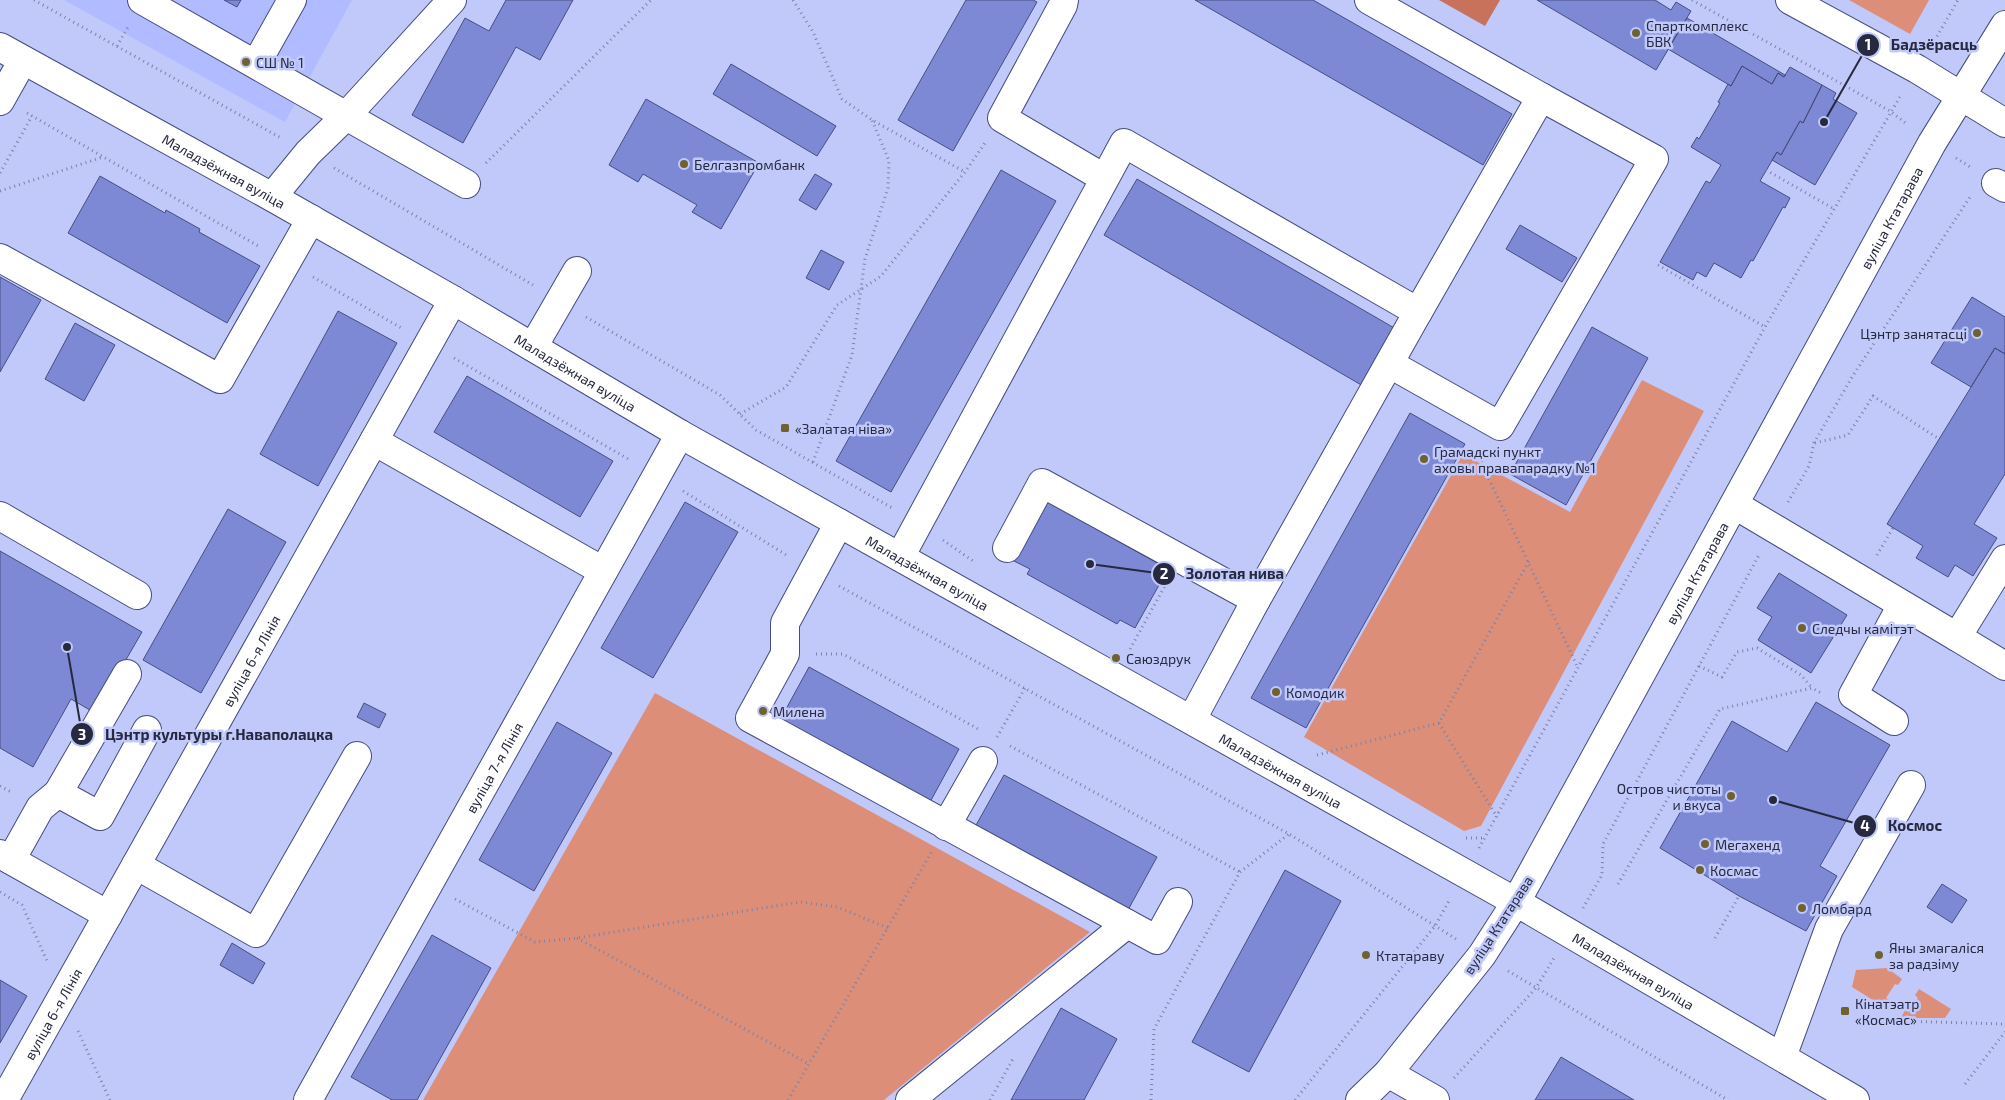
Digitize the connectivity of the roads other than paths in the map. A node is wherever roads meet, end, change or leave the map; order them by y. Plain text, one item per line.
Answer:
1 (142, 0) edge
2 (292, 0) edge
3 (452, 0) edge
4 (1064, 0) edge
5 (1369, 0) edge
6 (1790, 0) edge
7 (2005, 25) edge
8 (11, 54) edge
9 (256, 64) junction
10 (1961, 96) junction
11 (1541, 97) junction
12 (1, 100) edge
13 (346, 116) junction
14 (2005, 123) edge
15 (1104, 178) junction
16 (466, 184) road end
17 (272, 196) junction
18 (311, 219) junction
19 (0, 258) edge
20 (577, 271) dead end
21 (453, 300) junction
22 (1418, 312) junction
23 (533, 347) junction
24 (1390, 364) junction
25 (680, 434) junction
26 (374, 440) junction
27 (1735, 505) junction
28 (0, 516) edge
29 (840, 523) junction
30 (1007, 548) dead end
31 (900, 557) junction
32 (2005, 559) edge
33 (603, 571) junction
34 (137, 595) dead end
35 (1256, 600) junction
36 (1902, 605) junction
37 (1957, 637) junction
38 (2005, 666) edge
39 (126, 674) dead end
40 (1192, 719) junction
41 (1894, 721) dead end
42 (147, 730) dead end
43 (989, 750) road end
44 (357, 756) dead end
45 (1911, 785) dead end
46 (58, 793) junction
47 (946, 826) junction
48 (5, 857) edge
49 (136, 865) junction
50 (1178, 902) dead end
51 (1516, 902) junction
52 (108, 915) junction
53 (1127, 924) junction
54 (1782, 1058) junction
55 (1388, 1073) junction
56 (4, 1100) edge
57 (308, 1100) edge
58 (910, 1100) edge
59 (1360, 1100) edge
60 (1435, 1100) edge
61 (1855, 1100) edge

1 - 9 street
2 - 9 street
3 - 13 street
4 - 15 street
5 - 11 street
6 - 10 street
7 - 10 street, вуліца Ктатарава
8 - 12 street
8 - 17 street, Маладзёжная вуліца
9 - 13 street
10 - 14 street
10 - 27 street, вуліца Ктатарава
11 - 22 street
11 - 24 street
13 - 16 street
13 - 17 street
15 - 22 street
15 - 31 street
17 - 18 street, Маладзёжная вуліца
18 - 19 street
18 - 21 street, Маладзёжная вуліца
20 - 23 street
21 - 23 street, Маладзёжная вуліца
21 - 26 street, вуліца 6-я Лінія
22 - 24 street
23 - 25 street, Маладзёжная вуліца
24 - 35 street
25 - 29 street, Маладзёжная вуліца
25 - 33 street, вуліца 7-я Лінія
26 - 33 street
26 - 49 street, вуліца 6-я Лінія
27 - 36 street
27 - 51 street, вуліца Ктатарава
28 - 34 street
29 - 31 street, Маладзёжная вуліца
29 - 47 street
30 - 35 street
31 - 40 street, Маладзёжная вуліца
32 - 37 street
33 - 57 street, вуліца 7-я Лінія
35 - 40 street
36 - 37 street
36 - 41 street
37 - 38 street
39 - 46 street
40 - 51 street, Маладзёжная вуліца
42 - 46 street
43 - 47 street
44 - 49 street
45 - 54 street
46 - 48 street
47 - 53 street
48 - 52 street
49 - 52 street, вуліца 6-я Лінія
50 - 53 street
51 - 54 street, Маладзёжная вуліца
51 - 55 street, вуліца Ктатарава
52 - 56 street, вуліца 6-я Лінія
53 - 58 street
54 - 61 street, Маладзёжная вуліца
55 - 59 street, вуліца Ктатарава
55 - 60 street

